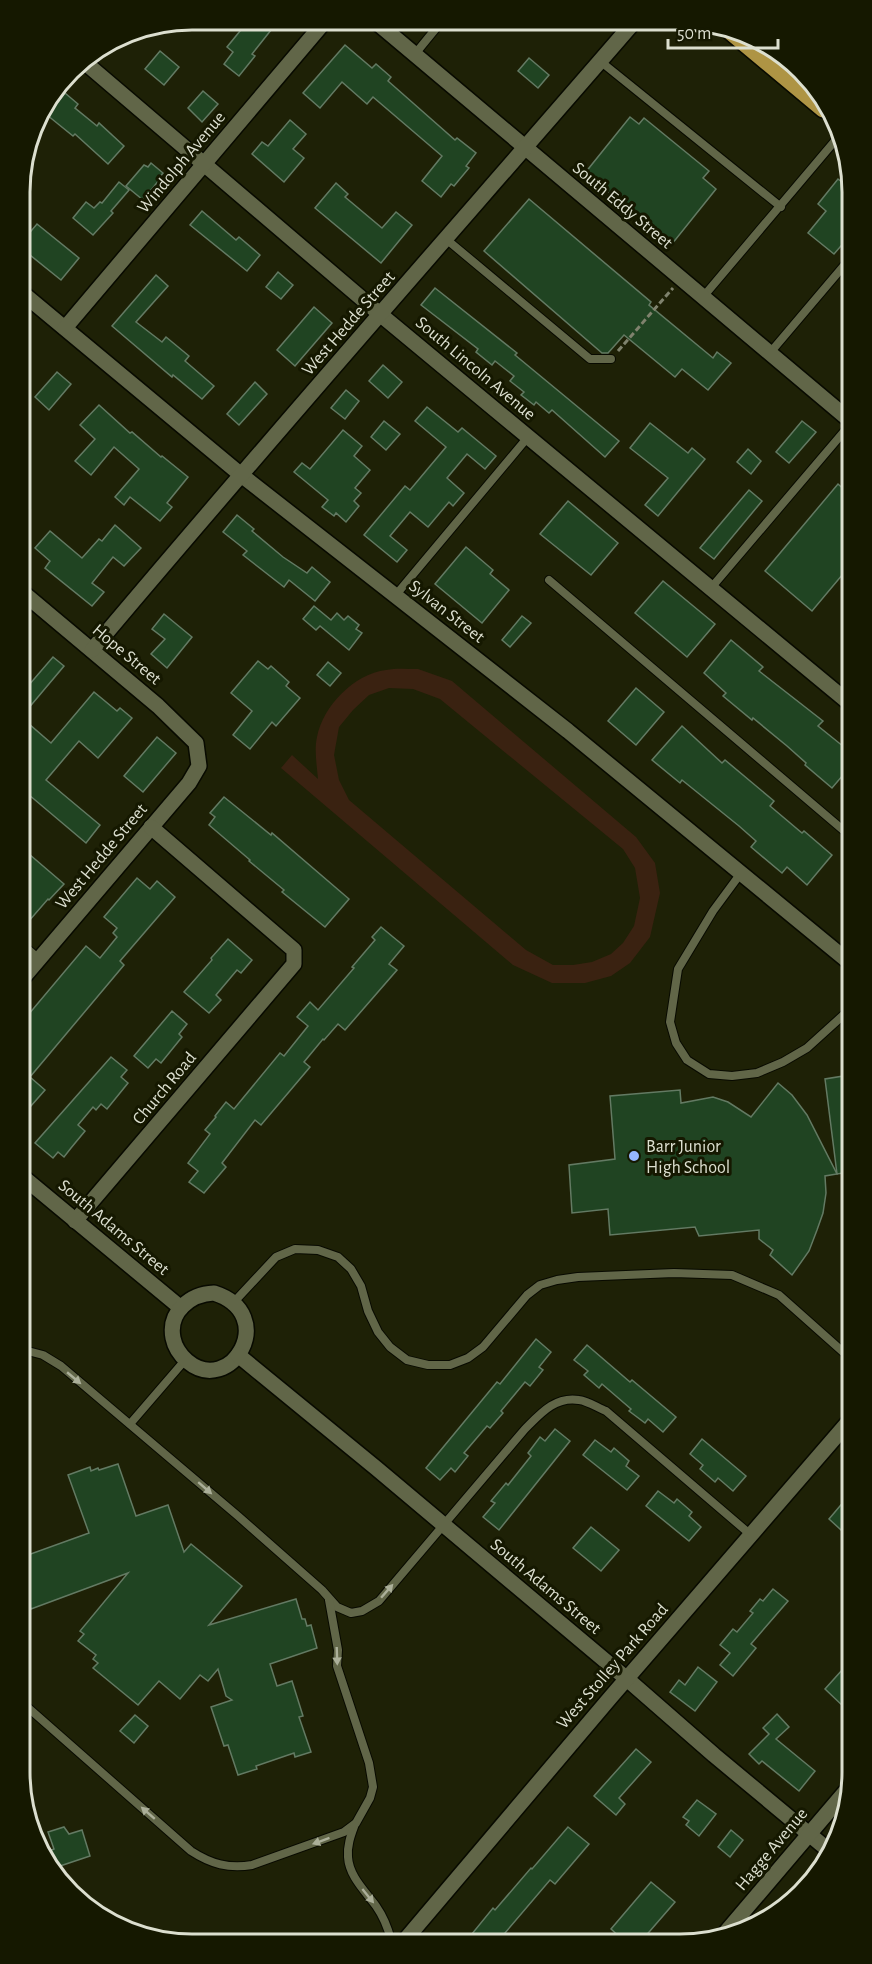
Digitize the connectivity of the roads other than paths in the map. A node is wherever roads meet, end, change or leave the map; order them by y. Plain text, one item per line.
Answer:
1 (318, 30) edge
2 (386, 30) edge
3 (435, 30) edge
4 (627, 30) edge
5 (762, 53) edge
6 (415, 54) junction
7 (600, 61) junction
8 (90, 66) edge
9 (812, 100) edge
10 (834, 142) edge
11 (525, 148) junction
12 (204, 164) junction
13 (781, 207) junction
14 (446, 239) junction
15 (842, 268) edge
16 (703, 298) junction
17 (30, 299) edge
18 (381, 315) junction
19 (65, 328) junction
20 (769, 354) junction
21 (611, 359) road end
22 (842, 413) edge
23 (842, 435) edge
24 (528, 437) junction
25 (240, 474) junction
26 (549, 580) dead end
27 (711, 588) junction
28 (395, 596) junction
29 (30, 598) edge
30 (92, 650) junction
31 (842, 697) edge
32 (197, 754) joint
33 (152, 827) junction
34 (842, 829) edge
35 (741, 872) junction
36 (30, 952) edge
37 (842, 956) edge
38 (39, 959) junction
39 (30, 970) edge
40 (842, 1016) edge
41 (30, 1183) edge
42 (75, 1221) junction
43 (234, 1302) junction
44 (181, 1308) junction
45 (30, 1351) edge
46 (842, 1351) edge
47 (238, 1355) junction
48 (186, 1359) junction
49 (130, 1424) junction
50 (842, 1429) edge
51 (444, 1525) junction
52 (751, 1535) junction
53 (329, 1599) junction
54 (627, 1679) junction
55 (30, 1709) edge
56 (840, 1799) edge
57 (356, 1823) junction
58 (810, 1834) junction
59 (824, 1846) edge
60 (732, 1925) edge
61 (389, 1934) edge
62 (410, 1934) edge

1 - 12 street, Windolph Avenue
2 - 6 street, South Eddy Street
3 - 6 lane
4 - 7 street, West Hedde Street
5 - 9 main road
6 - 11 street, South Eddy Street
7 - 11 street, West Hedde Street
7 - 13 lane
8 - 12 street, South Lincoln Avenue
10 - 13 lane
11 - 14 street, West Hedde Street
11 - 16 street, South Eddy Street
12 - 18 street, South Lincoln Avenue
12 - 19 street, Windolph Avenue
13 - 16 lane
14 - 18 street, West Hedde Street
14 - 21 lane
15 - 20 lane
16 - 20 street, South Eddy Street
17 - 19 street, Sylvan Street
18 - 24 street, South Lincoln Avenue
18 - 25 street, West Hedde Street
19 - 25 street, Sylvan Street
20 - 22 street, South Eddy Street
23 - 27 lane
24 - 27 street, South Lincoln Avenue
24 - 28 lane
25 - 28 street, Sylvan Street
25 - 30 street, West Hedde Street
26 - 34 lane
27 - 31 street, South Lincoln Avenue
28 - 35 street, Sylvan Street
29 - 30 street, Hope Street
30 - 32 street, Hope Street
32 - 33 street, West Hedde Street
33 - 38 street, West Hedde Street
33 - 42 street, Church Road
35 - 37 street, Sylvan Street
35 - 40 lane
36 - 38 lane
38 - 39 street, West Hedde Street
41 - 42 street, South Adams Street
42 - 44 street, South Adams Street
43 - 44 street
43 - 46 lane
43 - 47 street
44 - 48 street
45 -> 49 lane
47 - 48 street
47 - 51 street, South Adams Street
48 - 49 lane
49 -> 53 lane
50 - 52 street, West Stolley Park Road
51 - 52 lane
53 -> 51 lane
51 - 54 street, South Adams Street
52 - 54 street, West Stolley Park Road
53 -> 57 lane
54 - 58 street, South Adams Street
54 - 62 street, West Stolley Park Road
57 -> 55 lane
56 - 58 street, Hagge Avenue
57 -> 61 lane
58 - 59 street, South Adams Street
58 - 60 street, Hagge Avenue

